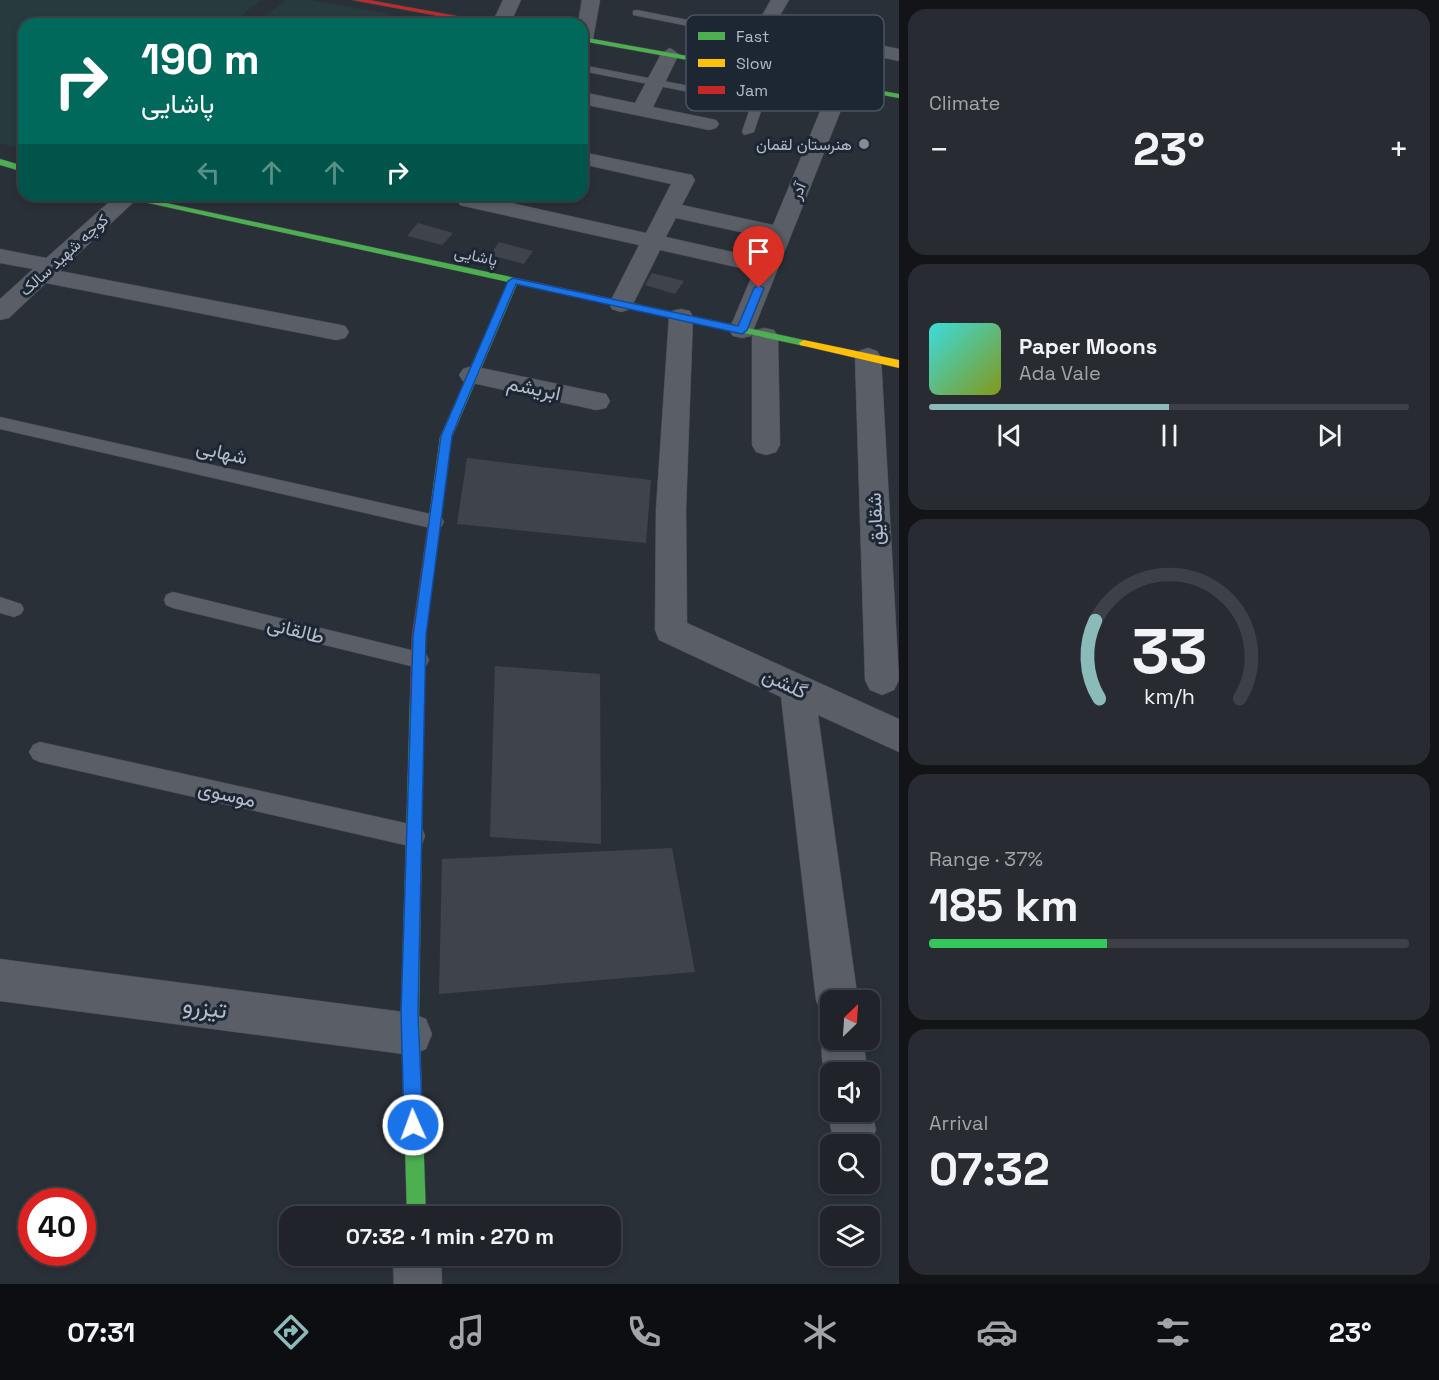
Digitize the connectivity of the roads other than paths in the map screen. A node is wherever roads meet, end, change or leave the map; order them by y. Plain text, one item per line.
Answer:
1 (356, 0) edge
2 (512, 0) edge
3 (591, 0) edge
4 (780, 0) edge
5 (394, 3) edge
6 (637, 13) dead end
7 (772, 15) edge
8 (467, 18) edge
9 (504, 18) edge
10 (587, 18) edge
11 (686, 20) edge
12 (588, 40) edge
13 (884, 52) edge
14 (670, 54) junction
15 (899, 55) edge
16 (686, 57) edge
17 (588, 69) edge
18 (655, 83) junction
19 (686, 89) edge
20 (884, 93) edge
21 (899, 96) edge
22 (588, 99) edge
23 (641, 110) junction
24 (755, 111) edge
25 (831, 111) edge
26 (709, 124) dead end
27 (748, 132) dead end
28 (588, 159) edge
29 (0, 162) edge
30 (18, 167) edge
31 (118, 201) edge
32 (141, 201) edge
33 (472, 201) edge
34 (668, 209) junction
35 (781, 234) junction
36 (652, 242) junction
37 (0, 256) edge
38 (768, 267) junction
39 (48, 271) junction
40 (513, 281) junction
41 (621, 304) junction
42 (0, 312) edge
43 (681, 317) junction
44 (336, 332) dead end
45 (753, 333) junction
46 (868, 357) junction
47 (899, 364) edge
48 (472, 375) junction
49 (596, 401) dead end
50 (0, 423) edge
51 (766, 445) dead end
52 (435, 522) junction
53 (172, 600) dead end
54 (419, 660) junction
55 (882, 680) dead end
56 (797, 688) junction
57 (899, 736) edge
58 (40, 752) dead end
59 (414, 836) junction
60 (0, 980) edge
61 (836, 990) edge
62 (411, 1034) junction
63 (416, 1206) edge
64 (417, 1266) edge
65 (418, 1284) edge

1 - 5 street
2 - 9 street
3 - 10 street
4 - 7 street
5 - 8 street
6 - 11 lane
12 - 14 street
13 - 15 street
14 - 16 street
14 - 18 street
17 - 18 lane
18 - 19 lane
18 - 23 street
20 - 21 street
22 - 23 street
23 - 26 street
24 - 27 lane
25 - 35 street, آدر
28 - 34 street
29 - 30 street
31 - 39 street, کوچه شهید سالک
32 - 40 street, پاشایی
33 - 36 street
34 - 35 street
34 - 36 street
35 - 38 street, آدر
36 - 38 street
36 - 41 street
37 - 39 street
38 - 45 street, آدر
39 - 42 street, کوچه شهید سالک
39 - 44 street
40 - 41 street, پاشایی
40 - 48 street
41 - 43 street, پاشایی
43 - 45 street, پاشایی
43 - 56 street, گلشن
45 - 46 street, پاشایی
45 - 51 street
46 - 47 street, پاشایی
46 - 55 street, شقایق
48 - 49 street, ابریشم
48 - 52 street
50 - 52 lane, شهابی
52 - 54 street
53 - 54 lane, طالقانی
54 - 59 street
56 - 57 street, گلشن
56 - 61 street
58 - 59 lane, موسوی
59 - 62 street
60 - 62 street, تیزرو
62 - 63 street
64 - 65 street

